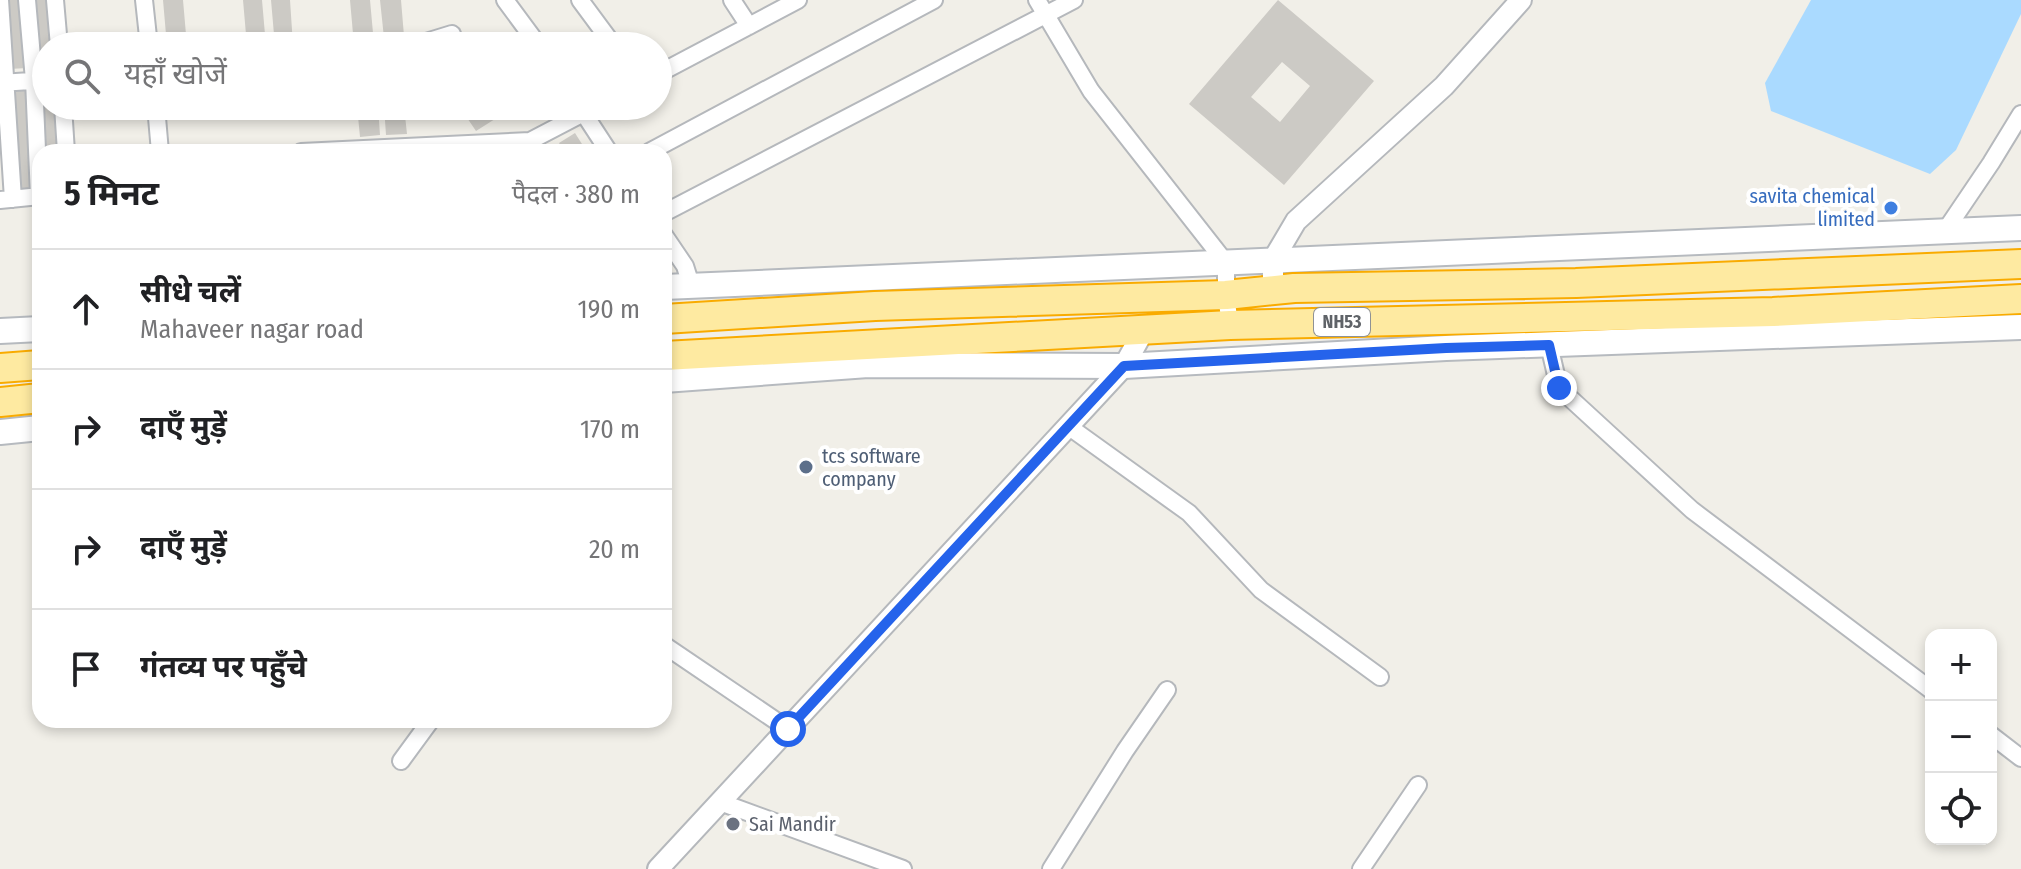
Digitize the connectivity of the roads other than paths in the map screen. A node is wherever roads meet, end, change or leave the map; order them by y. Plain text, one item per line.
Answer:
1 (0, 0) edge
2 (27, 0) edge
3 (55, 0) edge
4 (144, 0) edge
5 (505, 0) edge
6 (580, 0) edge
7 (732, 0) edge
8 (798, 0) edge
9 (934, 0) edge
10 (1074, 0) edge
11 (1521, 0) edge
12 (1042, 7) edge
13 (749, 26) junction
14 (32, 32) edge
15 (58, 32) edge
16 (147, 32) edge
17 (529, 32) edge
18 (604, 32) edge
19 (672, 67) edge
20 (32, 81) edge
21 (2, 83) edge
22 (2021, 114) edge
23 (40, 120) edge
24 (64, 120) edge
25 (157, 120) edge
26 (566, 120) edge
27 (592, 120) edge
28 (40, 144) edge
29 (65, 144) edge
30 (159, 144) edge
31 (468, 144) edge
32 (605, 144) edge
33 (664, 144) edge
34 (32, 197) edge
35 (6, 199) edge
36 (672, 209) edge
37 (2021, 228) edge
38 (1945, 231) junction
39 (672, 247) edge
40 (1273, 260) junction
41 (1226, 263) junction
42 (2021, 264) edge
43 (691, 285) junction
44 (672, 286) edge
45 (1273, 290) junction
46 (1226, 295) junction
47 (2021, 299) edge
48 (672, 319) edge
49 (1230, 325) junction
50 (2021, 327) edge
51 (32, 329) edge
52 (1144, 330) junction
53 (0, 331) edge
54 (1549, 345) junction
55 (672, 356) edge
56 (32, 366) edge
57 (1124, 366) junction
58 (0, 368) edge
59 (672, 379) edge
60 (32, 399) edge
61 (0, 402) edge
62 (1068, 426) junction
63 (32, 429) edge
64 (0, 432) edge
65 (672, 650) edge
66 (1380, 677) dead end
67 (1925, 685) edge
68 (1167, 690) dead end
69 (425, 728) edge
70 (788, 729) junction
71 (1997, 740) edge
72 (2021, 758) edge
73 (401, 761) dead end
74 (1418, 785) dead end
75 (720, 802) junction
76 (892, 867) edge
77 (658, 869) edge
78 (1051, 869) edge
79 (1361, 869) edge

1 - 21 street
2 - 14 street
3 - 15 street
4 - 16 street
5 - 17 street
6 - 18 street
7 - 13 street
8 - 13 street
9 - 33 street
10 - 12 street
11 - 40 street
12 - 36 street
12 - 41 street
13 - 19 street
20 - 21 street
21 - 35 street
22 - 38 street
23 - 28 street
24 - 29 street
25 - 30 street
26 - 31 street
27 - 32 street
34 - 35 street
37 - 38 main road
38 - 40 main road
39 - 43 street
40 - 41 main road
40 - 45 street
41 - 43 main road
41 - 46 street
42 - 45 highway, NH53
43 - 44 main road
45 - 46 highway, NH53
46 - 48 highway, NH53
46 - 49 street
47 - 49 highway, NH53
49 - 52 highway, NH53
50 - 54 main road
51 - 53 main road
52 - 55 highway, NH53
52 - 57 street
54 - 57 main road
54 - 67 street
56 - 58 highway
57 - 59 main road
57 - 62 street
60 - 61 highway
62 - 66 street
62 - 70 street
63 - 64 main road
65 - 70 street
68 - 78 street
69 - 73 street
70 - 75 street
71 - 72 street
74 - 79 street
75 - 76 street
75 - 77 street

